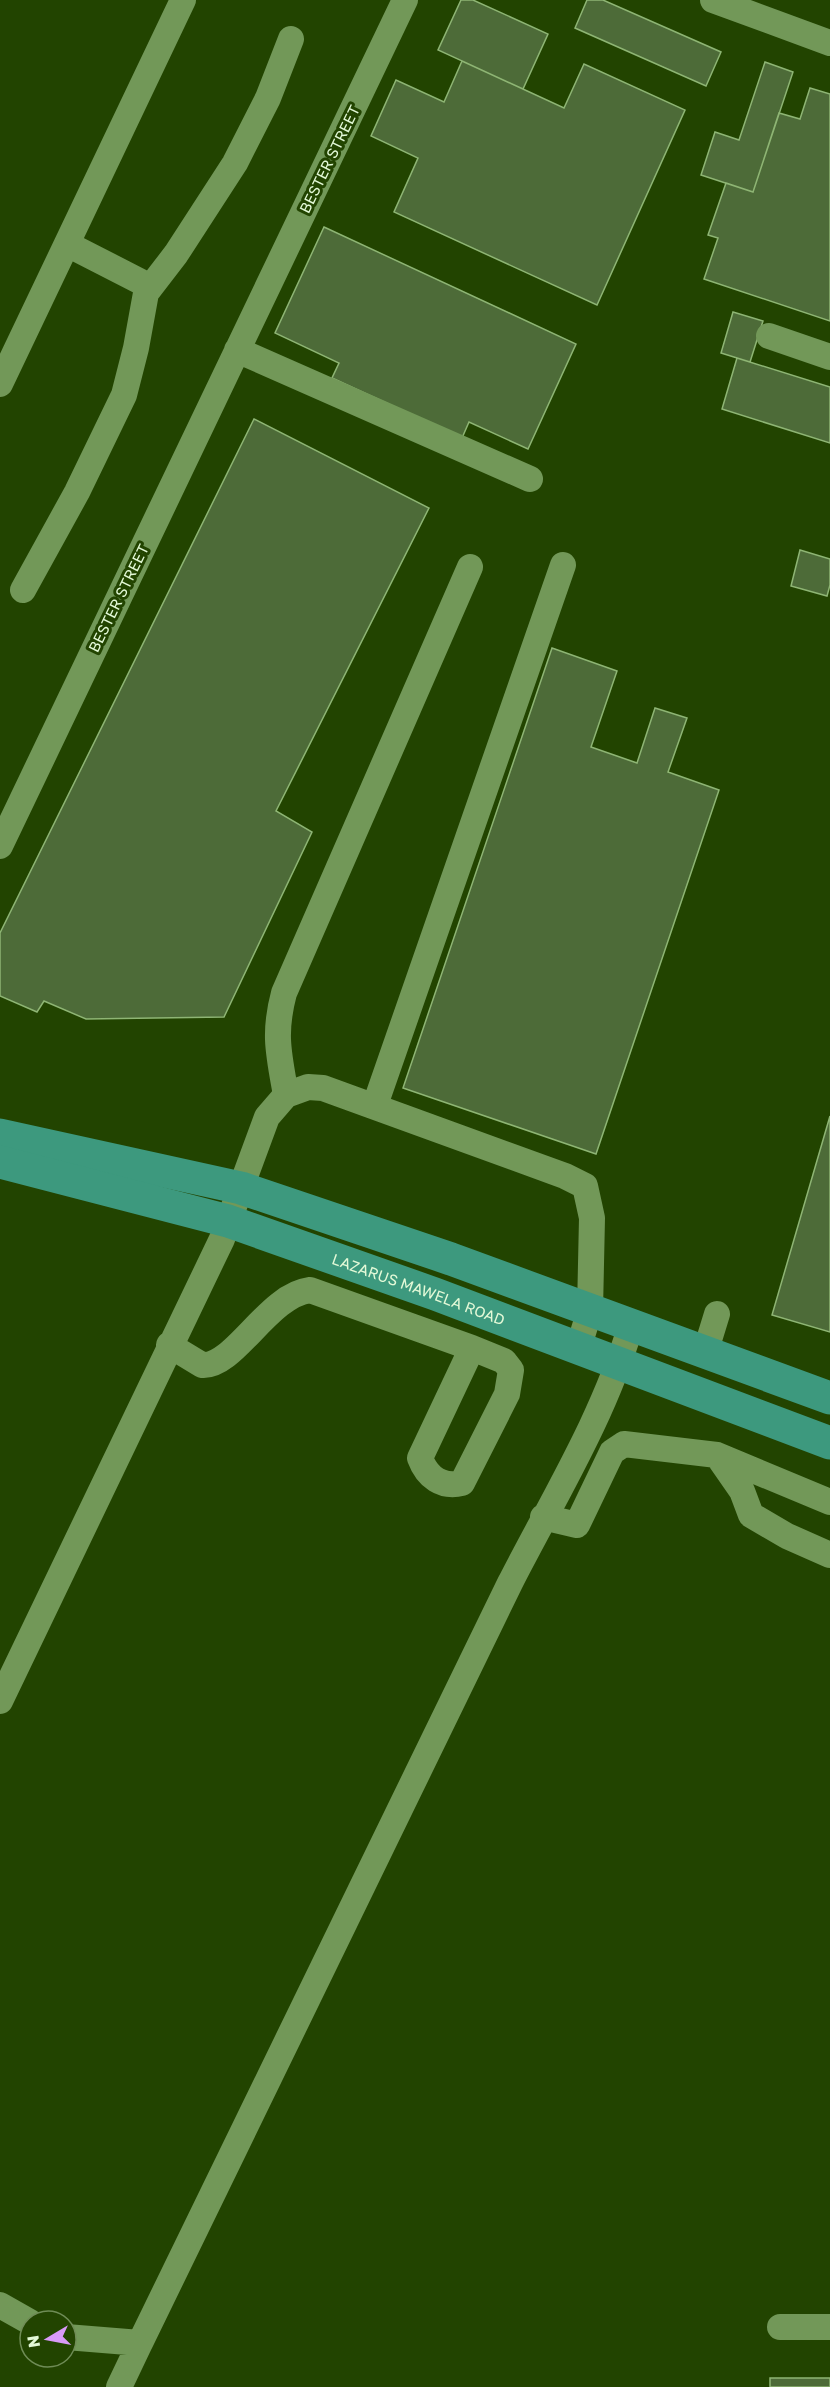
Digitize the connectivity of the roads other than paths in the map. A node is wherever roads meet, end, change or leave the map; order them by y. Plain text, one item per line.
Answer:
1 (183, 0) edge
2 (405, 0) edge
3 (713, 0) edge
4 (291, 39) dead end
5 (830, 42) edge
6 (67, 244) junction
7 (149, 286) junction
8 (768, 336) dead end
9 (237, 350) junction
10 (830, 357) edge
11 (0, 384) edge
12 (530, 479) dead end
13 (563, 565) dead end
14 (470, 567) dead end
15 (23, 590) dead end
16 (0, 846) edge
17 (286, 1095) junction
18 (375, 1105) junction
19 (0, 1135) edge
20 (0, 1162) edge
21 (241, 1188) junction
22 (228, 1221) junction
23 (590, 1310) junction
24 (717, 1314) dead end
25 (630, 1325) junction
26 (169, 1345) junction
27 (472, 1348) junction
28 (579, 1349) junction
29 (705, 1353) junction
30 (619, 1364) junction
31 (830, 1398) edge
32 (830, 1443) edge
33 (717, 1455) junction
34 (830, 1502) edge
35 (543, 1517) junction
36 (830, 1555) edge
37 (0, 1701) edge
38 (0, 2305) edge
39 (18, 2315) edge
40 (780, 2327) dead end
41 (830, 2327) edge
42 (78, 2338) edge
43 (140, 2343) junction
44 (119, 2387) edge

1 - 6 street
2 - 9 street, BESTER STREET
3 - 5 street
4 - 7 street
6 - 7 street
6 - 11 street
7 - 15 street
8 - 10 street
9 - 12 street
9 - 16 street, BESTER STREET
13 - 18 street
14 - 17 street
17 - 18 street
17 - 21 street
18 - 23 street
19 - 21 main road
20 - 22 main road, LAZARUS MAWELA ROAD
21 - 22 street
21 - 23 main road
22 - 26 street
22 - 28 main road, LAZARUS MAWELA ROAD
23 - 25 main road
23 - 28 street
24 - 29 street
25 - 29 main road
25 - 30 street
26 - 27 street
26 - 37 street
27 - 27 street
28 - 30 main road, LAZARUS MAWELA ROAD
29 - 31 main road
30 - 32 main road, LAZARUS MAWELA ROAD
30 - 35 street
33 - 34 street
33 - 35 street
33 - 36 street
35 - 43 street
38 - 39 street
40 - 41 street
42 - 43 street
43 - 44 street

